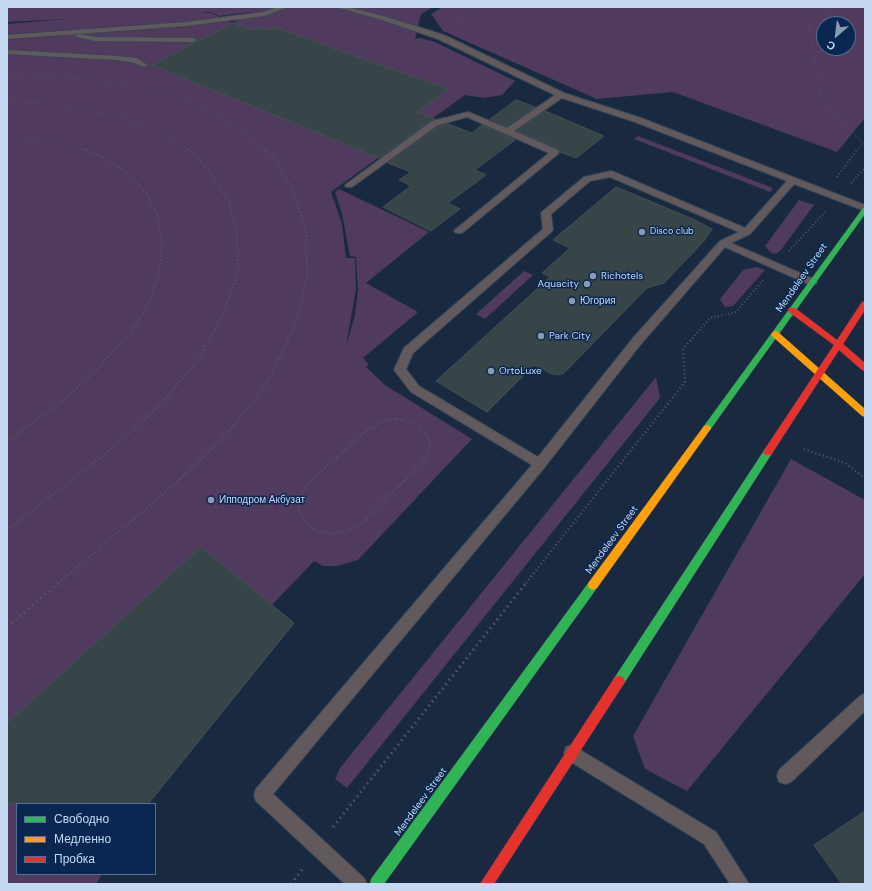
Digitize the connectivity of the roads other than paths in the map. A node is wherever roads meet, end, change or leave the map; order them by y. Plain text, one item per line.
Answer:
1 (285, 7) edge
2 (342, 7) edge
3 (65, 33) junction
4 (7, 37) edge
5 (193, 40) dead end
6 (7, 52) edge
7 (144, 65) dead end
8 (561, 95) junction
9 (508, 131) junction
10 (794, 179) junction
11 (349, 185) dead end
12 (865, 208) edge
13 (459, 231) dead end
14 (747, 232) junction
15 (724, 243) junction
16 (812, 282) junction
17 (865, 304) edge
18 (792, 310) junction
19 (775, 334) junction
20 (839, 345) junction
21 (865, 368) edge
22 (820, 374) junction
23 (865, 414) edge
24 (540, 464) junction
25 (865, 701) edge
26 (572, 753) junction
27 (785, 776) dead end
28 (358, 884) edge
29 (376, 884) edge
30 (486, 884) edge
31 (740, 884) edge

1 - 3 lane
2 - 8 lane
3 - 4 lane
3 - 5 lane
6 - 7 lane
8 - 9 lane
8 - 10 lane
9 - 11 lane
9 - 13 lane
10 - 12 lane
10 - 14 lane
12 - 16 main road, Mendeleev Street
14 - 15 lane
14 - 24 lane
15 - 16 lane
15 - 24 lane
16 - 18 main road, Mendeleev Street
17 - 20 main road
18 - 19 main road, Mendeleev Street
18 - 20 main road
19 - 22 main road
19 - 29 main road, Mendeleev Street
20 - 21 main road
20 - 22 main road
22 - 23 main road
22 - 26 main road
24 - 28 lane
25 - 27 lane
26 - 30 main road
26 - 31 lane

